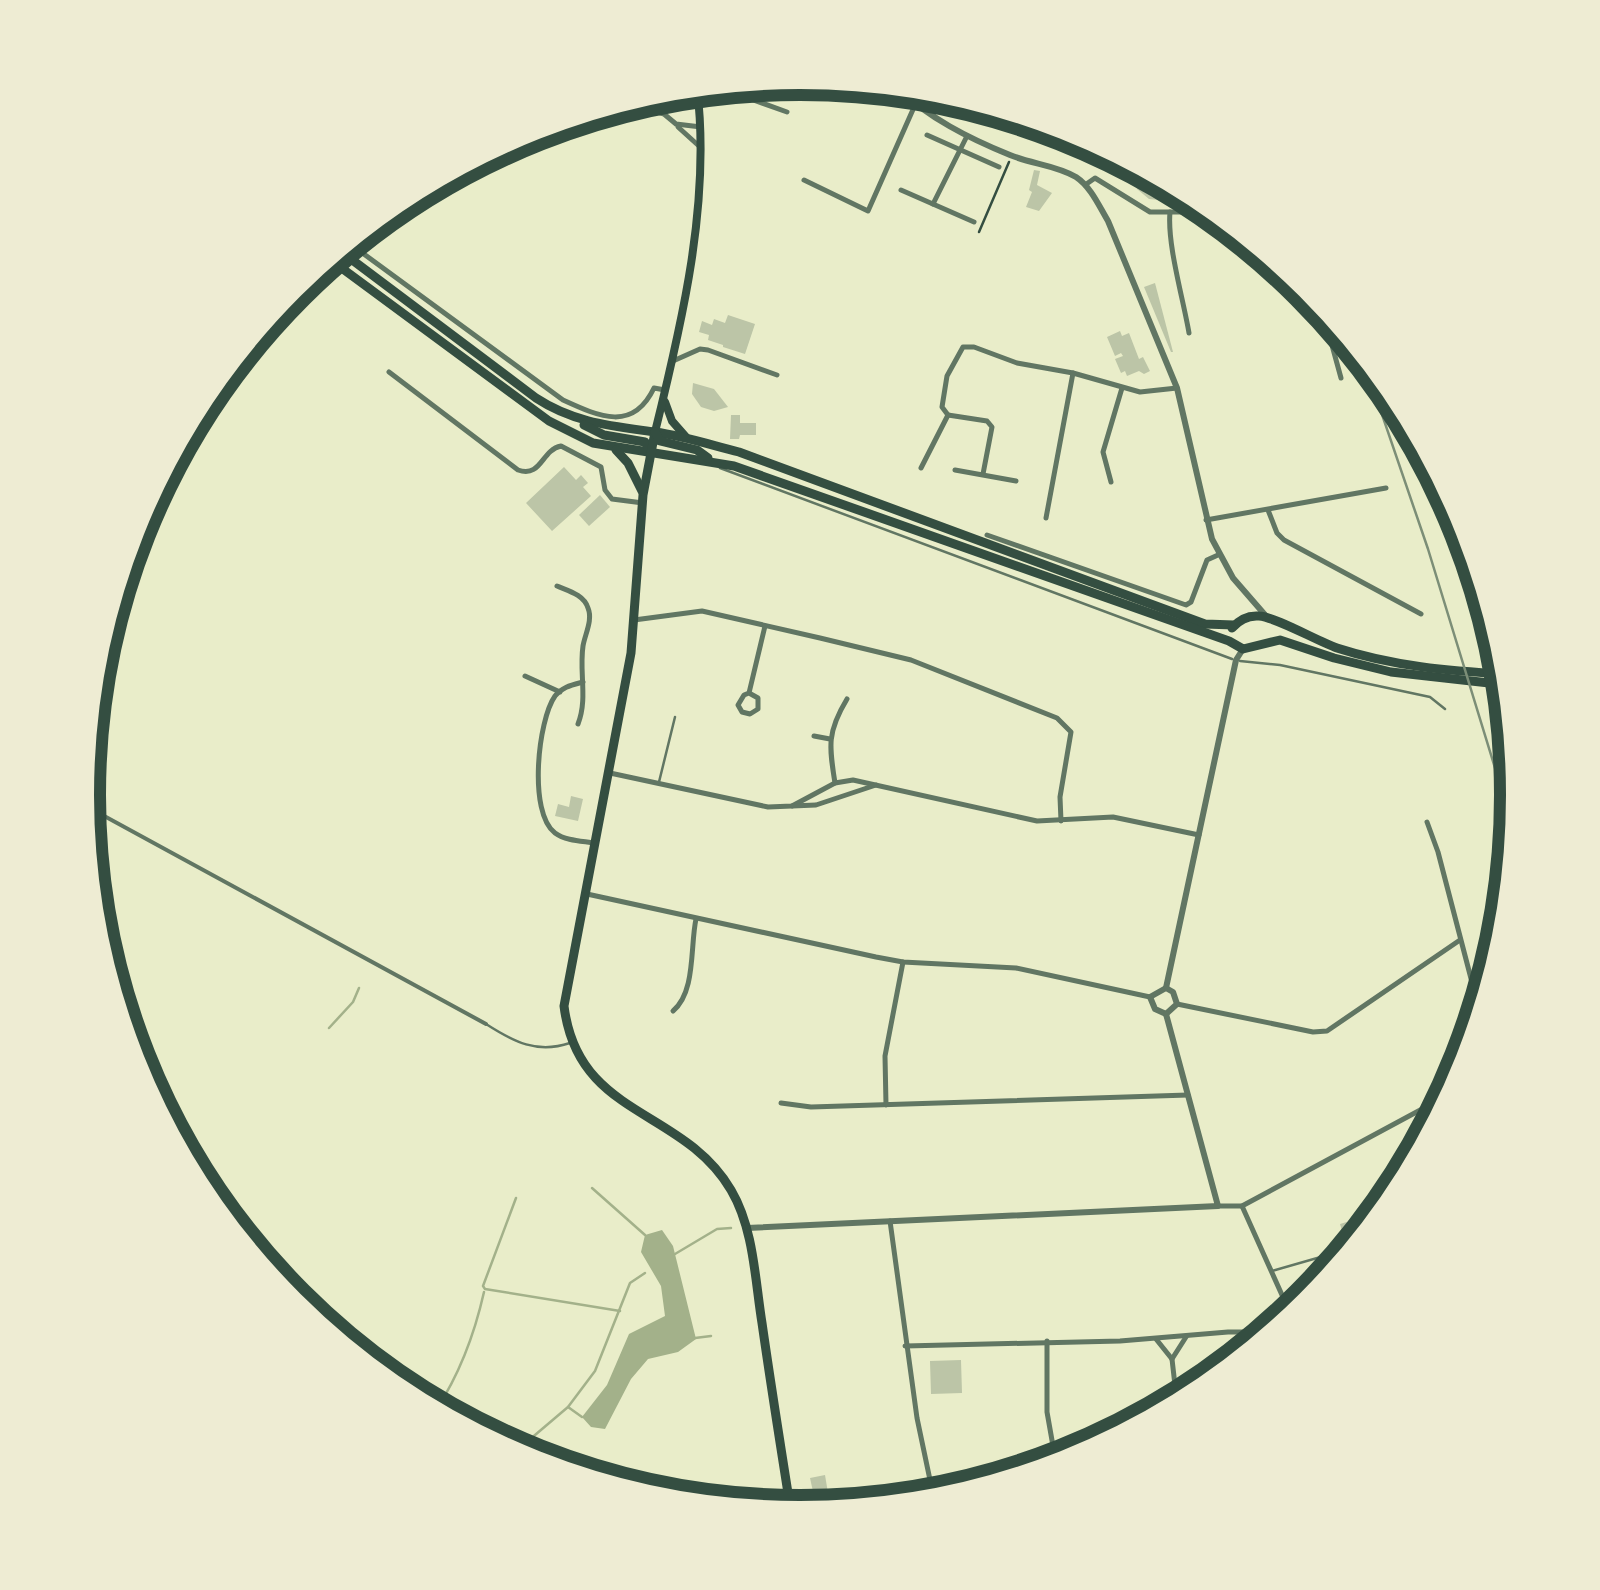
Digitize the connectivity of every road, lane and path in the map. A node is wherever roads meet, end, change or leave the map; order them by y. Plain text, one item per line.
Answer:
1 (745, 97) edge
2 (699, 103) edge
3 (916, 105) joint
4 (653, 111) edge
5 (788, 112) dead end
6 (676, 124) junction
7 (702, 127) junction
8 (927, 135) dead end
9 (967, 136) junction
10 (702, 147) junction
11 (959, 152) junction
12 (1012, 156) junction
13 (998, 168) dead end
14 (804, 180) dead end
15 (1086, 185) junction
16 (901, 190) dead end
17 (933, 204) junction
18 (1170, 212) junction
19 (1187, 212) edge
20 (974, 222) dead end
21 (979, 232) dead end
22 (360, 251) edge
23 (351, 259) edge
24 (340, 267) edge
25 (1188, 332) dead end
26 (1330, 338) edge
27 (672, 362) junction
28 (389, 372) dead end
29 (504, 374) junction
30 (1073, 374) junction
31 (778, 375) dead end
32 (1341, 378) dead end
33 (532, 380) junction
34 (1122, 388) junction
35 (1177, 388) junction
36 (664, 394) junction
37 (948, 414) junction
38 (571, 416) junction
39 (655, 432) junction
40 (687, 438) junction
41 (613, 449) junction
42 (650, 454) junction
43 (712, 460) junction
44 (921, 468) dead end
45 (955, 470) dead end
46 (984, 474) junction
47 (1016, 482) dead end
48 (1111, 482) dead end
49 (1386, 488) dead end
50 (643, 499) junction
51 (1268, 510) junction
52 (1046, 518) dead end
53 (1206, 520) junction
54 (987, 535) dead end
55 (1218, 554) junction
56 (557, 586) dead end
57 (1249, 596) junction
58 (1421, 614) dead end
59 (634, 620) junction
60 (1270, 620) junction
61 (1238, 622) junction
62 (765, 626) junction
63 (1268, 640) junction
64 (1230, 641) junction
65 (1243, 649) junction
66 (1236, 660) junction
67 (1489, 673) edge
68 (524, 676) dead end
69 (583, 682) junction
70 (1491, 683) edge
71 (560, 692) junction
72 (749, 693) junction
73 (847, 698) dead end
74 (1445, 709) dead end
75 (675, 716) dead end
76 (578, 724) dead end
77 (814, 736) dead end
78 (830, 739) junction
79 (610, 773) junction
80 (835, 783) junction
81 (659, 784) junction
82 (879, 784) junction
83 (792, 806) junction
84 (100, 814) edge
85 (1061, 821) junction
86 (1426, 822) dead end
87 (1199, 835) junction
88 (594, 843) junction
89 (584, 894) junction
90 (696, 919) junction
91 (1460, 940) junction
92 (903, 962) junction
93 (1473, 987) edge
94 (1166, 988) junction
95 (1150, 997) junction
96 (1177, 1004) junction
97 (673, 1010) dead end
98 (1166, 1014) junction
99 (486, 1024) joint
100 (571, 1042) junction
101 (1188, 1095) junction
102 (781, 1103) dead end
103 (886, 1105) junction
104 (1427, 1106) edge
105 (1218, 1206) junction
106 (1242, 1206) junction
107 (890, 1221) junction
108 (747, 1228) junction
109 (1328, 1255) edge
110 (1271, 1271) junction
111 (1284, 1300) edge
112 (1248, 1332) edge
113 (1186, 1338) junction
114 (1156, 1339) junction
115 (1047, 1341) junction
116 (905, 1346) junction
117 (1172, 1358) junction
118 (1175, 1386) edge
119 (1053, 1448) edge
120 (931, 1483) edge
121 (788, 1495) edge

1 - 5 street
2 - 7 main road
3 - 9 street
3 - 14 street
4 - 6 street
6 - 7 street
6 - 10 street
7 - 10 main road
8 - 11 street
9 - 11 street
9 - 12 street
10 - 27 main road
11 - 13 street
11 - 17 street
12 - 15 street
12 - 21 path
15 - 18 street
15 - 35 street
16 - 17 street
17 - 20 street
18 - 19 street
18 - 25 street
22 - 33 street
23 - 29 highway
24 - 41 highway
26 - 32 street
27 - 31 street
27 - 36 main road
28 - 50 street
29 - 33 street
29 - 38 highway
30 - 34 street
30 - 37 street
30 - 52 street
33 - 36 street
34 - 35 street
34 - 48 street
35 - 53 street
36 - 39 main road
36 - 40 main road
37 - 44 street
37 - 46 street
38 - 39 highway
38 - 42 highway
39 - 40 highway
39 - 42 highway
39 - 43 highway
40 - 61 highway
41 - 42 highway
41 - 50 highway
42 - 43 highway
42 - 50 highway
43 - 64 highway
43 - 66 lane
45 - 46 street
46 - 47 street
49 - 51 street
50 - 59 highway
51 - 53 street
51 - 58 street
53 - 55 street
54 - 55 street
55 - 57 street
56 - 69 street
57 - 60 street
57 - 61 street
59 - 62 street
59 - 79 highway
60 - 61 highway
60 - 63 highway
60 - 67 highway
61 - 64 highway
62 - 72 street
62 - 85 street
63 - 65 highway
63 - 70 highway
64 - 65 highway
65 - 66 street
66 - 74 lane
66 - 87 street
68 - 71 street
69 - 71 street
69 - 76 street
71 - 88 street
72 - 72 street
73 - 78 street
75 - 81 lane
77 - 78 street
78 - 80 street
79 - 81 street
79 - 88 highway
80 - 82 street
80 - 83 street
81 - 83 street
82 - 83 street
82 - 85 street
84 - 99 street
85 - 87 street
86 - 91 street
87 - 94 street
88 - 89 highway
89 - 90 street
89 - 100 highway
90 - 92 street
90 - 97 street
91 - 93 street
91 - 96 street
92 - 95 street
92 - 103 street
94 - 95 street
94 - 96 street
95 - 98 street
96 - 98 street
98 - 101 street
99 - 100 lane
100 - 108 highway
101 - 103 street
101 - 105 street
102 - 103 street
104 - 106 street
105 - 106 street
105 - 107 street
106 - 110 street
107 - 108 street
107 - 116 street
108 - 121 highway
109 - 110 lane
110 - 111 street
112 - 113 street
113 - 114 street
113 - 117 street
114 - 115 street
114 - 117 street
115 - 116 street
115 - 119 street
116 - 120 street
117 - 118 street

